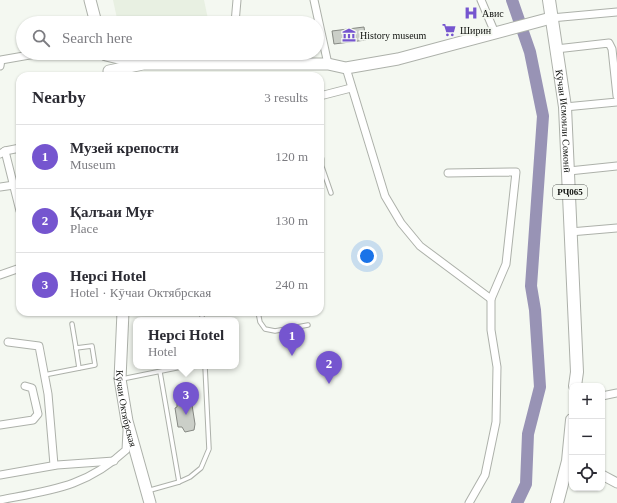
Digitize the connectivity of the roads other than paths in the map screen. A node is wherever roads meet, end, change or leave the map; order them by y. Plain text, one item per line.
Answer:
1 (90, 0) edge
2 (237, 0) edge
3 (314, 0) edge
4 (481, 0) edge
5 (549, 0) edge
6 (617, 12) edge
7 (94, 16) edge
8 (235, 16) edge
9 (318, 16) edge
10 (548, 19) junction
11 (495, 33) junction
12 (324, 46) edge
13 (556, 49) junction
14 (615, 49) edge
15 (16, 57) edge
16 (0, 60) edge
17 (107, 60) edge
18 (128, 60) edge
19 (202, 60) edge
20 (263, 60) edge
21 (143, 64) junction
22 (328, 64) junction
23 (346, 68) junction
24 (110, 72) edge
25 (117, 72) edge
26 (133, 72) edge
27 (351, 88) junction
28 (324, 95) edge
29 (617, 96) edge
30 (617, 102) edge
31 (565, 107) junction
32 (16, 149) edge
33 (3, 153) edge
34 (617, 166) edge
35 (569, 171) junction
36 (324, 173) edge
37 (448, 173) dead end
38 (14, 185) junction
39 (0, 187) edge
40 (16, 193) edge
41 (331, 193) dead end
42 (617, 228) edge
43 (570, 232) junction
44 (16, 269) edge
45 (0, 275) edge
46 (491, 299) junction
47 (123, 316) edge
48 (259, 316) edge
49 (72, 324) dead end
50 (308, 325) dead end
51 (8, 342) dead end
52 (76, 348) junction
53 (79, 368) junction
54 (173, 369) edge
55 (205, 369) edge
56 (160, 372) junction
57 (44, 375) junction
58 (120, 379) junction
59 (575, 383) edge
60 (25, 386) dead end
61 (617, 393) edge
62 (605, 395) edge
63 (127, 421) junction
64 (0, 425) edge
65 (114, 461) junction
66 (54, 465) junction
67 (569, 465) edge
68 (0, 475) edge
69 (605, 477) edge
70 (179, 482) junction
71 (617, 483) edge
72 (146, 491) junction
73 (0, 500) edge
74 (150, 503) edge
75 (469, 503) edge
76 (556, 503) edge

1 - 7 main road
2 - 8 street
3 - 9 street
4 - 11 street
5 - 10 main road, Кӯчаи Исмоили Сомонӣ / РҶ065
6 - 10 street
10 - 11 main road
10 - 13 main road, Кӯчаи Исмоили Сомонӣ / РҶ065
11 - 23 main road
12 - 22 street
13 - 14 street
13 - 31 main road, Кӯчаи Исмоили Сомонӣ / РҶ065
14 - 29 street
15 - 16 street
17 - 24 main road
18 - 21 main road
19 - 21 main road
20 - 22 main road
21 - 25 main road
21 - 26 main road
22 - 23 main road
23 - 27 street
27 - 28 street
27 - 46 street
30 - 31 street
31 - 35 main road, Кӯчаи Исмоили Сомонӣ / РҶ065
32 - 33 street
33 - 38 street
34 - 35 street
35 - 43 main road, Кӯчаи Исмоили Сомонӣ / РҶ065
36 - 41 lane
37 - 46 street
38 - 39 street
38 - 40 street
42 - 43 street
43 - 59 main road, Кӯчаи Исмоили Сомонӣ / РҶ065
44 - 45 street
46 - 75 street
47 - 58 main road, Кӯчаи Октябрская
48 - 50 lane
49 - 52 lane
51 - 57 street
52 - 53 lane
52 - 53 lane
53 - 57 lane
54 - 56 lane
55 - 70 lane
56 - 58 lane
56 - 70 lane
57 - 66 street
58 - 63 main road, Кӯчаи Октябрская
60 - 64 street
61 - 62 street
63 - 65 street
63 - 72 main road, Кӯчаи Октябрская
65 - 66 street
65 - 73 street
66 - 68 street
67 - 76 main road
69 - 71 street
70 - 72 lane
72 - 74 main road, Кӯчаи Октябрская

